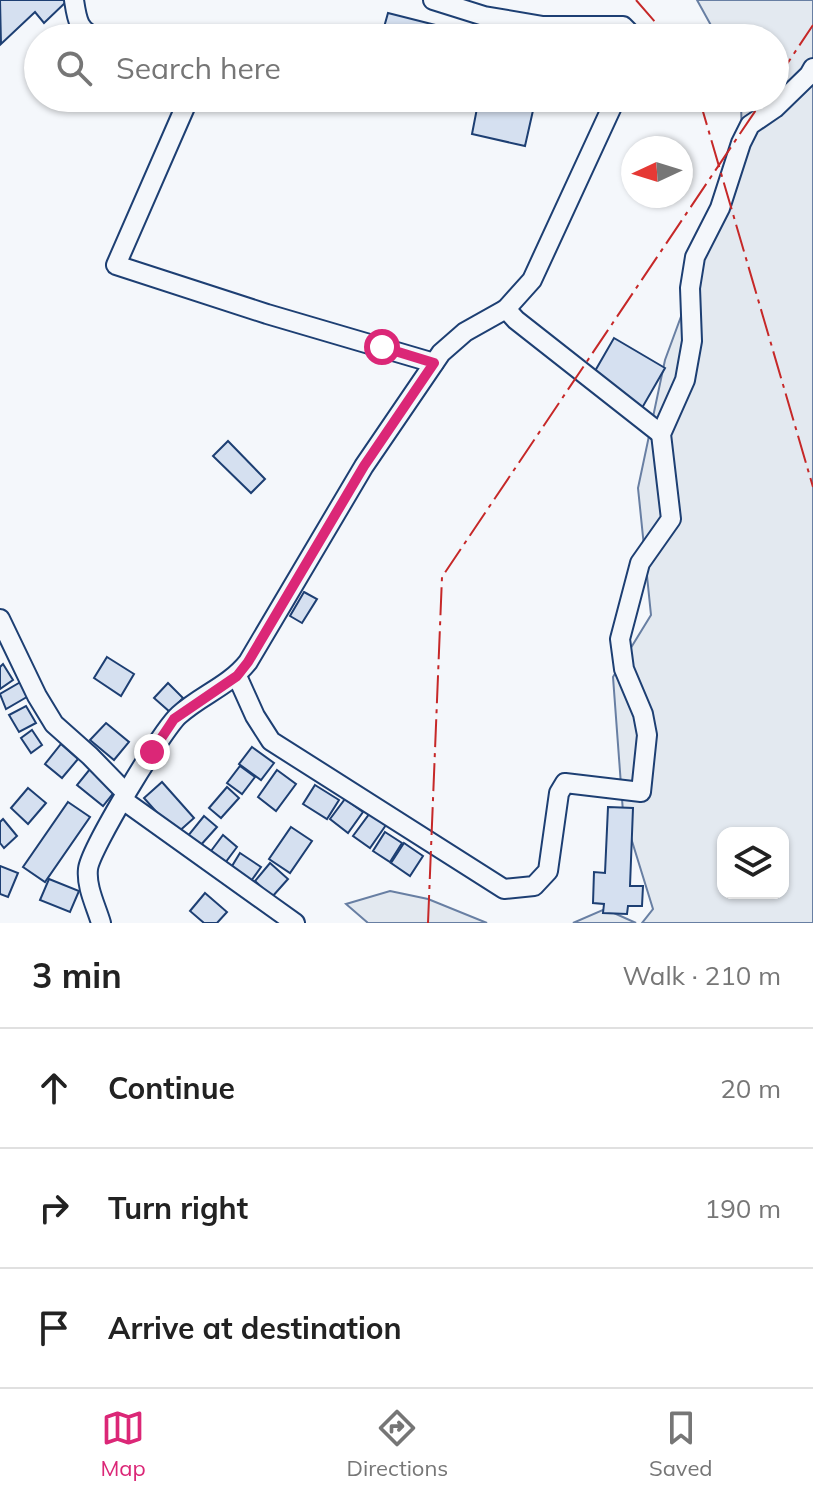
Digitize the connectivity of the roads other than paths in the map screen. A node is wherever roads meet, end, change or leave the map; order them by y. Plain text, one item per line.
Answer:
1 (74, 0) edge
2 (433, 0) edge
3 (78, 24) edge
4 (531, 24) edge
5 (813, 68) edge
6 (789, 94) edge
7 (183, 112) edge
8 (610, 112) edge
9 (769, 112) edge
10 (506, 309) junction
11 (434, 363) junction
12 (661, 434) junction
13 (2, 631) edge
14 (237, 676) junction
15 (125, 796) junction
16 (101, 923) edge
17 (295, 923) edge

1 - 3 street
2 - 4 street
5 - 6 street
7 - 11 street
8 - 10 street
9 - 12 street
10 - 11 street
10 - 12 street
11 - 14 street
12 - 14 street
13 - 15 street
14 - 15 street
15 - 16 street
15 - 17 street

